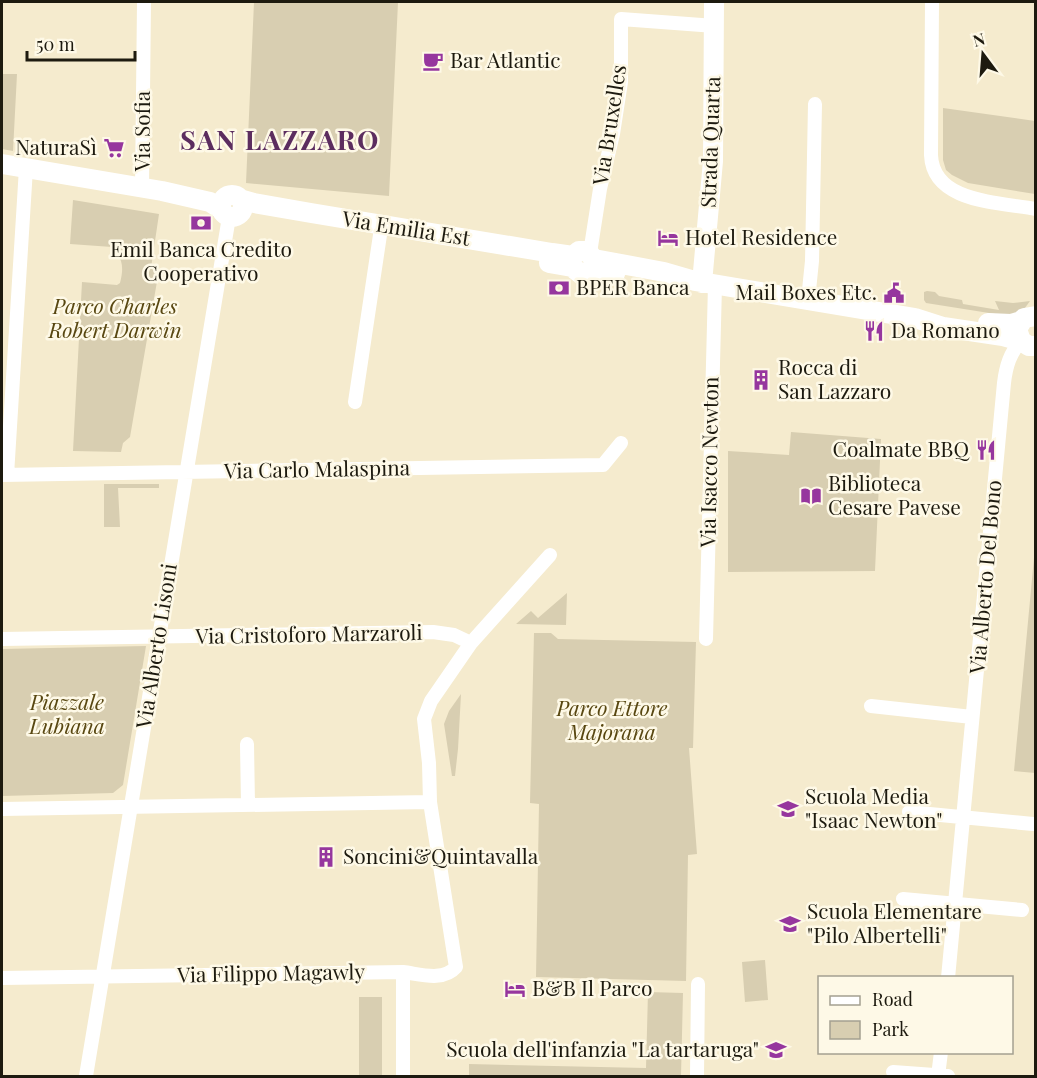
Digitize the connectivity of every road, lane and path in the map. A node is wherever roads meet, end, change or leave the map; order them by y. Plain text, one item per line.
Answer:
1 (144, 2) edge
2 (714, 2) edge
3 (932, 2) edge
4 (715, 26) junction
5 (815, 104) dead end
6 (2, 164) edge
7 (26, 168) junction
8 (142, 188) junction
9 (231, 207) junction
10 (1035, 209) edge
11 (380, 235) junction
12 (586, 262) junction
13 (704, 283) junction
14 (808, 300) junction
15 (1031, 316) edge
16 (915, 318) junction
17 (1028, 344) edge
18 (355, 402) dead end
19 (621, 443) dead end
20 (186, 472) junction
21 (4, 475) edge
22 (550, 555) dead end
23 (159, 637) junction
24 (2, 639) edge
25 (706, 639) dead end
26 (471, 643) junction
27 (871, 706) dead end
28 (972, 717) junction
29 (248, 744) dead end
30 (430, 802) junction
31 (248, 805) junction
32 (131, 806) junction
33 (2, 809) edge
34 (909, 812) dead end
35 (963, 817) junction
36 (1033, 824) dead end
37 (903, 899) dead end
38 (955, 904) junction
39 (1022, 910) dead end
40 (403, 972) junction
41 (103, 976) junction
42 (948, 976) edge
43 (2, 978) edge
44 (698, 984) dead end
45 (940, 1054) edge
46 (893, 1072) dead end
47 (941, 1076) edge
48 (86, 1077) edge
49 (403, 1077) edge
50 (697, 1077) edge

1 - 8 street, Via Sofia
2 - 4 main road, Strada Quarta
3 - 10 street
4 - 12 street, Via Bruxelles
4 - 13 main road, Strada Quarta
5 - 14 street
6 - 7 main road, Via Emilia Est
7 - 8 main road, Via Emilia Est
7 - 21 street
8 - 9 main road, Via Emilia Est
9 - 11 main road, Via Emilia Est
9 - 12 main road, Via Emilia Est
9 - 20 street, Via Alberto Lisoni
11 - 12 main road, Via Emilia Est
11 - 18 street, Via Emilia Est
12 - 13 main road, Via Emilia Est
13 - 14 main road, Via Emilia Est
13 - 25 street, Via Isacco Newton
14 - 16 main road, Via Emilia Est
15 - 16 main road
15 - 17 main road
16 - 17 main road
17 - 28 street, Via Alberto Del Bono
19 - 20 street, Via Carlo Malaspina
20 - 21 street, Via Carlo Malaspina
20 - 23 street, Via Alberto Lisoni
22 - 26 street
23 - 24 street, Via Cristoforo Marzaroli
23 - 26 street, Via Cristoforo Marzaroli
23 - 32 street, Via Alberto Lisoni
26 - 30 street
27 - 28 street
28 - 35 street, Via Alberto Del Bono
29 - 31 street
30 - 31 street
30 - 40 street, Via Filippo Magawly
31 - 32 street
32 - 33 street
32 - 41 street, Via Alberto Lisoni
34 - 35 street
35 - 36 street
35 - 38 street, Via Alberto Del Bono
37 - 38 street
38 - 39 street
38 - 42 street, Via Alberto Del Bono
40 - 41 street, Via Filippo Magawly
40 - 49 street
41 - 43 street, Via Filippo Magawly
41 - 48 street, Via Alberto Lisoni
44 - 50 street
45 - 47 street
46 - 47 street

